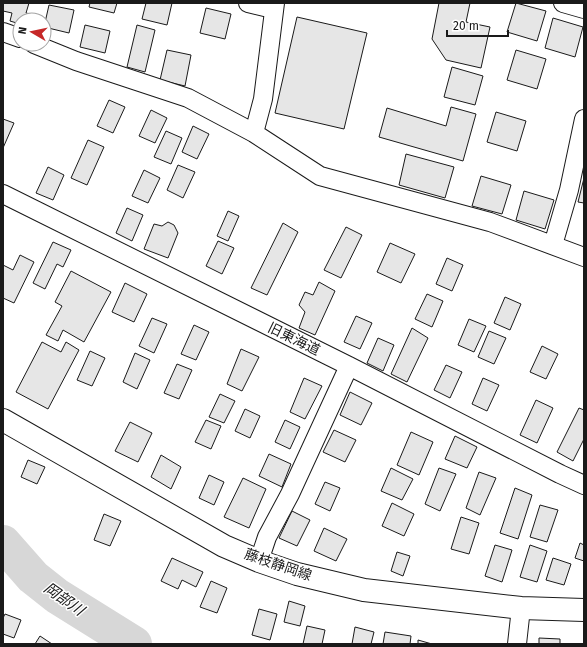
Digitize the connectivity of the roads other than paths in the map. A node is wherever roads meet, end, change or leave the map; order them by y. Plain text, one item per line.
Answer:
1 (248, 3) edge
2 (563, 3) edge
3 (274, 6) edge
4 (584, 9) edge
5 (52, 51) edge
6 (584, 119) edge
7 (254, 133) junction
8 (3, 194) edge
9 (553, 245) junction
10 (584, 257) edge
11 (349, 366) junction
12 (3, 420) edge
13 (584, 485) edge
14 (259, 561) junction
15 (521, 608) junction
16 (584, 610) edge
17 (517, 644) edge

1 - 3 street
2 - 4 street
3 - 7 street
5 - 7 street
6 - 9 street
7 - 9 street
8 - 11 street, 旧東海道
9 - 10 street
11 - 13 street, 旧東海道
11 - 14 street
12 - 14 main road, 藤枝静岡線
14 - 15 main road, 藤枝静岡線
15 - 16 main road, 藤枝静岡線
15 - 17 street

